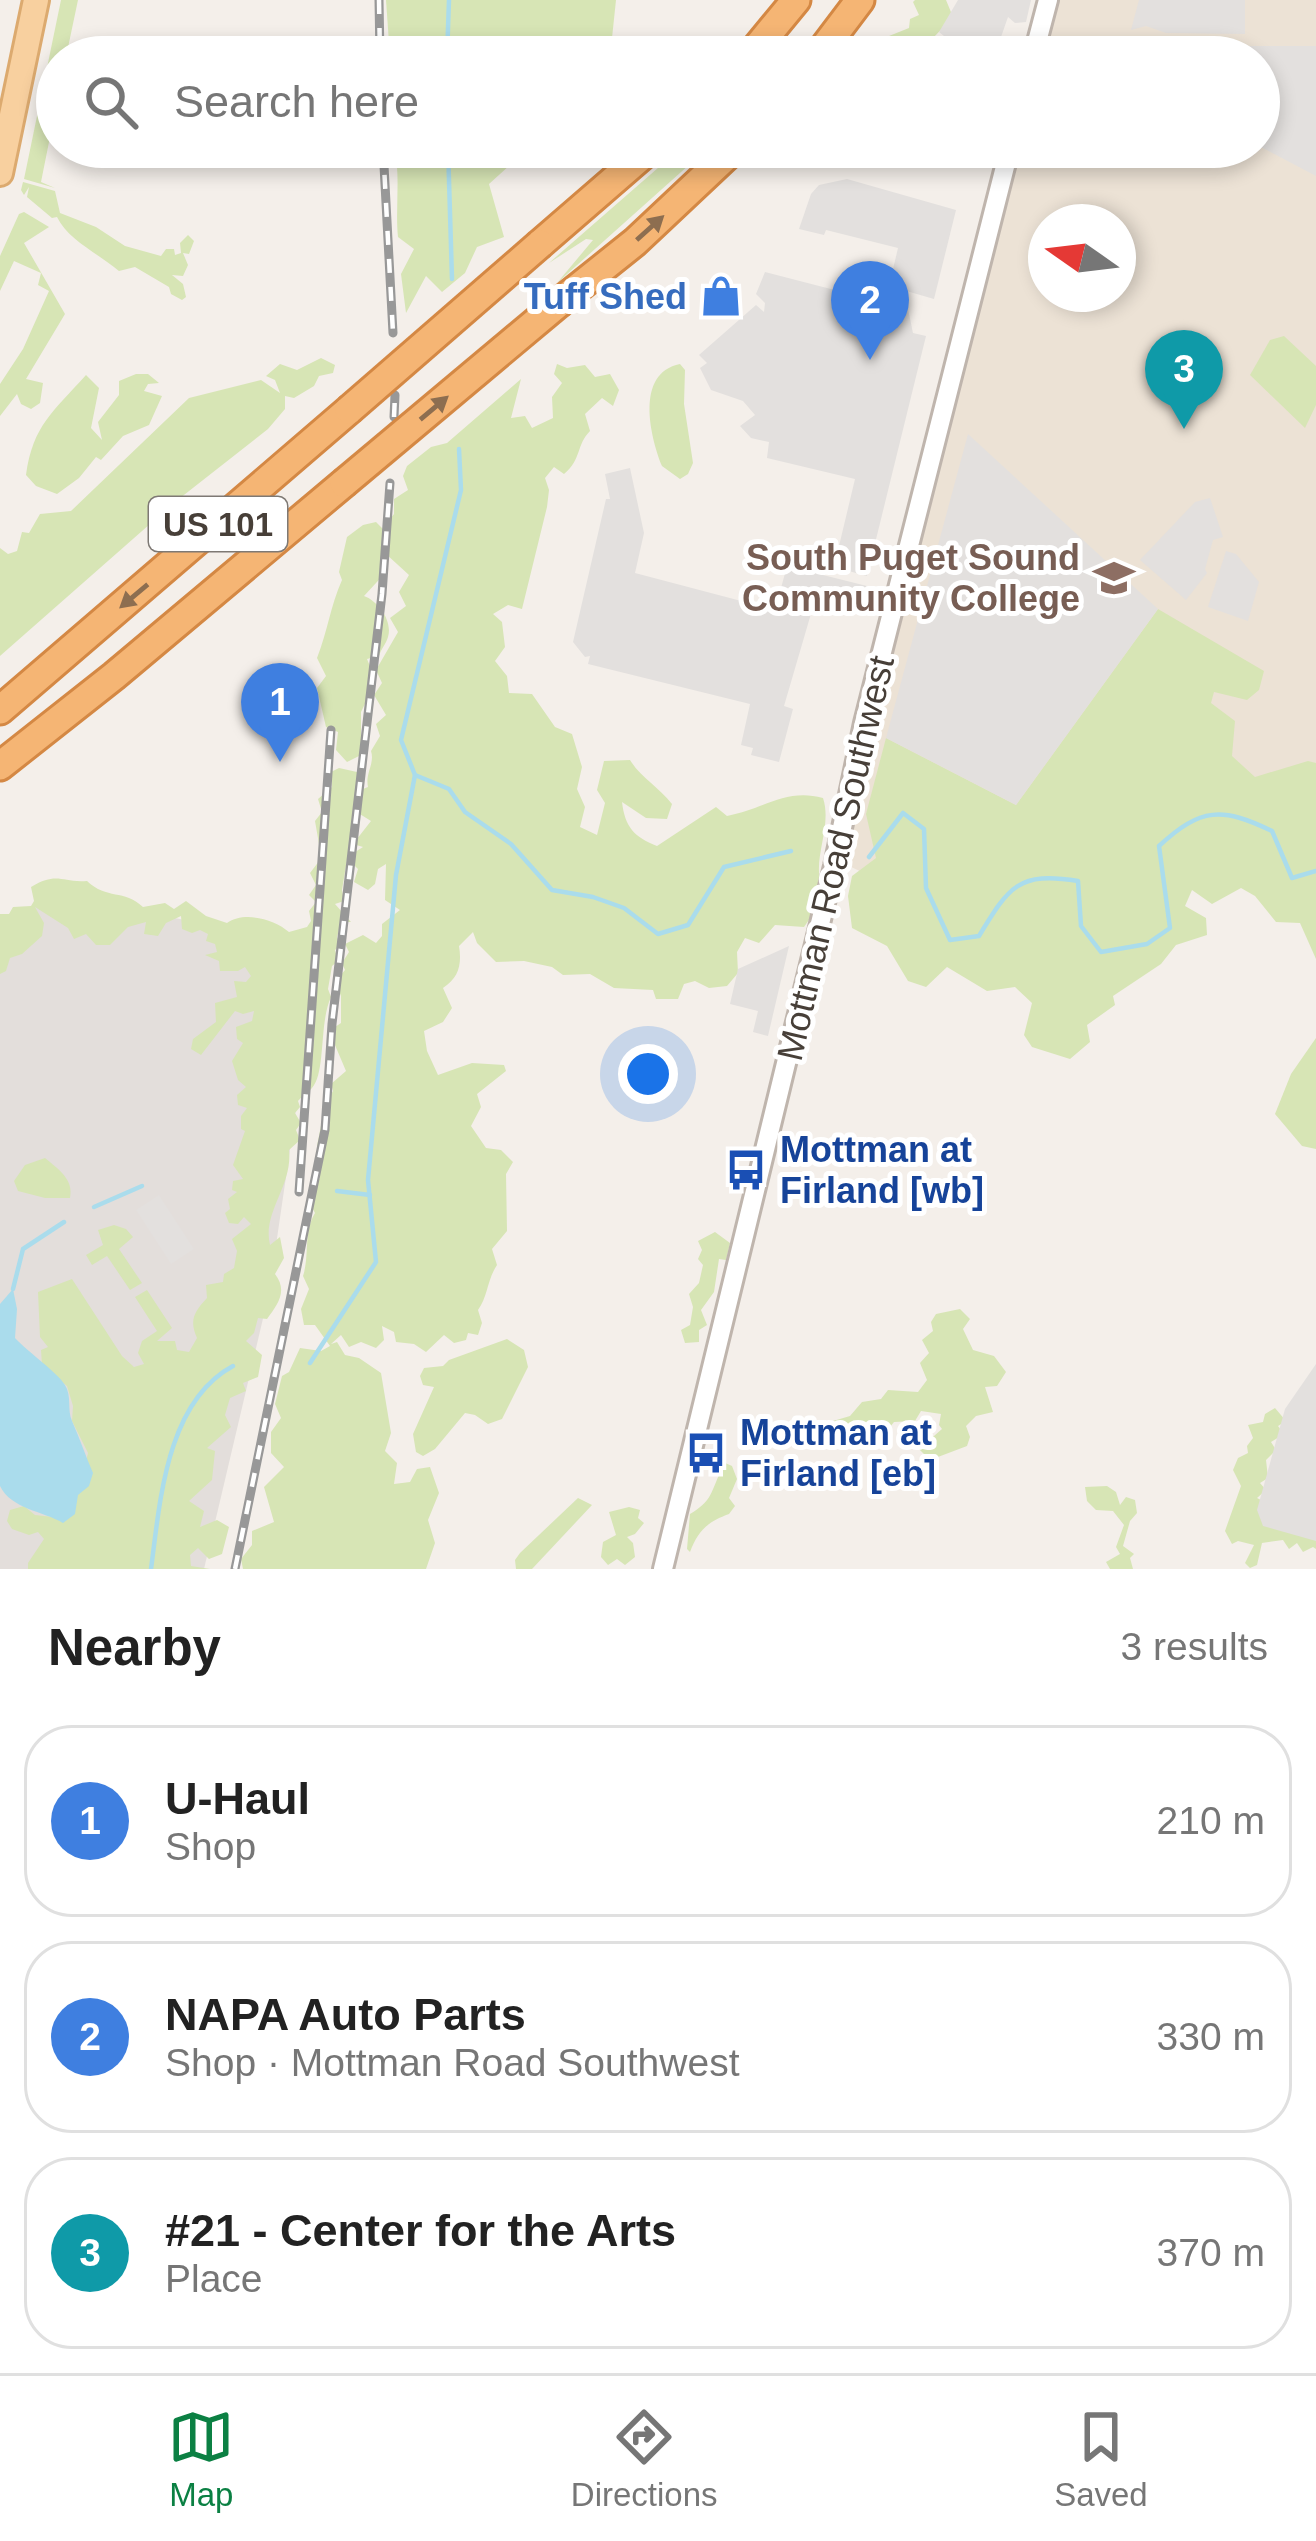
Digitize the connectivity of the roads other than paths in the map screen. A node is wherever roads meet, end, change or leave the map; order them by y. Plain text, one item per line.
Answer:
1 (36, 0) edge
2 (780, 0) edge
3 (796, 0) edge
4 (1048, 0) edge
5 (858, 5) edge
6 (760, 36) edge
7 (766, 36) edge
8 (834, 36) edge
9 (1039, 36) edge
10 (628, 168) edge
11 (714, 168) edge
12 (1005, 168) edge
13 (0, 173) edge
14 (86, 636) junction
15 (115, 676) junction
16 (0, 696) edge
17 (0, 710) edge
18 (0, 766) edge
19 (0, 786) edge
20 (663, 1569) edge

1 - 13 main road
2 - 6 highway
3 - 7 highway
4 - 9 street
5 - 8 highway
10 -> 14 highway, US 101, bridge
15 -> 11 highway, US 101, bridge
12 - 20 street, Mottman Road Southwest
14 - 16 highway
14 - 17 highway, US 101
15 - 18 highway, US 101
15 - 19 highway

